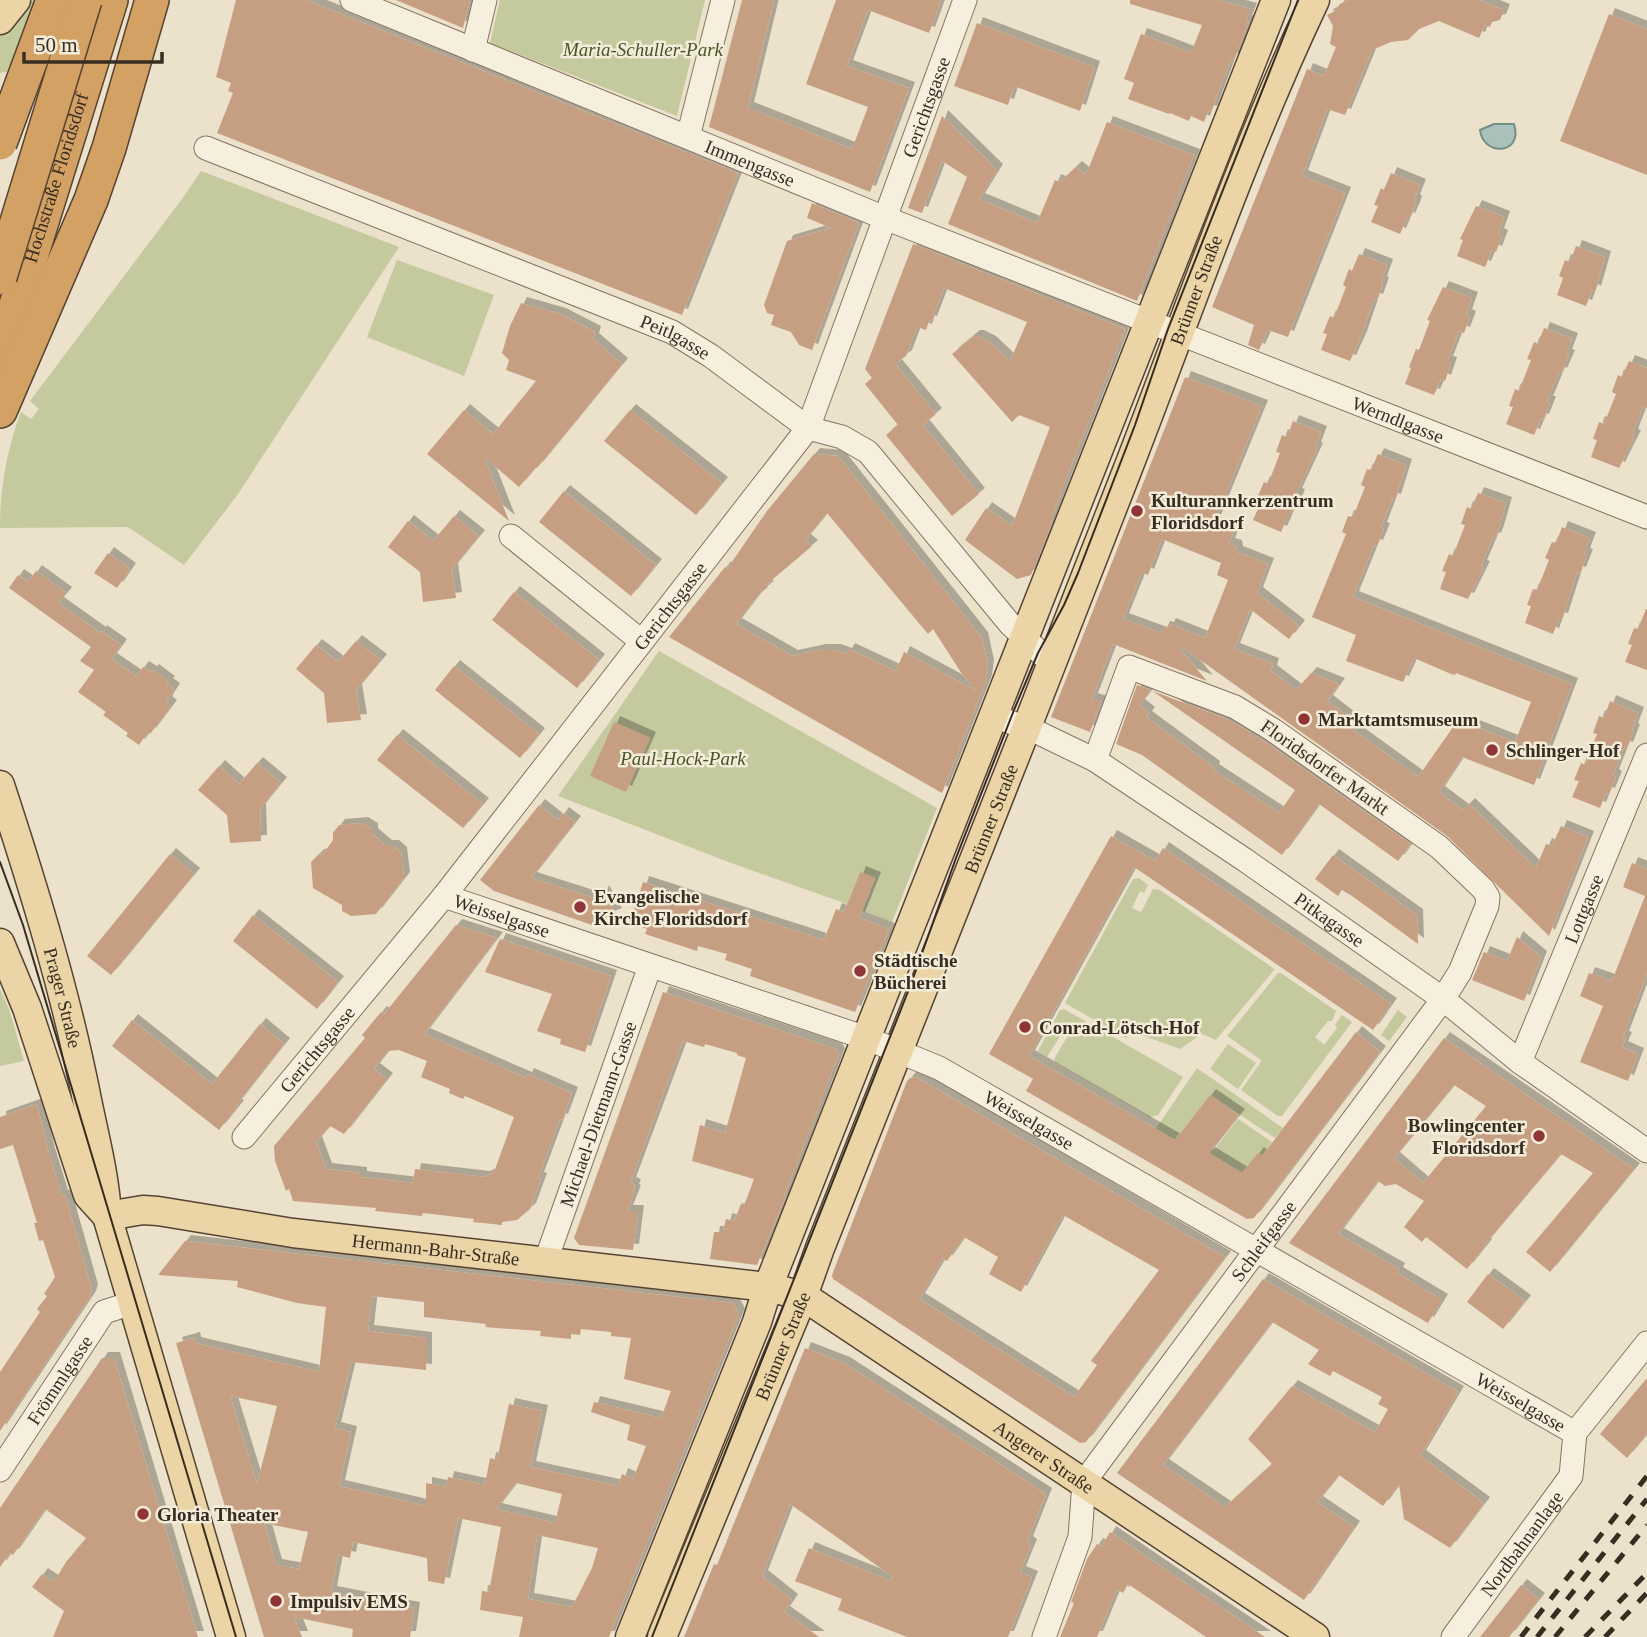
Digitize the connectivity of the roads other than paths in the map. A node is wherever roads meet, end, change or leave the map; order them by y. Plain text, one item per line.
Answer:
1 (16, 0) edge
2 (53, 0) edge
3 (85, 0) edge
4 (98, 0) edge
5 (111, 0) edge
6 (352, 0) edge
7 (485, 0) edge
8 (723, 0) edge
9 (965, 0) edge
10 (1276, 0) edge
11 (1315, 0) edge
12 (150, 9) edge
13 (0, 20) edge
14 (473, 50) junction
15 (0, 83) edge
16 (688, 136) junction
17 (0, 143) edge
18 (205, 148) dead end
19 (885, 218) junction
20 (0, 277) edge
21 (1150, 321) junction
22 (1181, 335) junction
23 (0, 356) edge
24 (0, 411) edge
25 (808, 428) junction
26 (1647, 517) edge
27 (511, 536) dead end
28 (1024, 638) junction
29 (641, 641) junction
30 (1051, 663) junction
31 (994, 716) junction
32 (1025, 729) junction
33 (1647, 755) edge
34 (1095, 760) junction
35 (0, 785) edge
36 (444, 896) junction
37 (0, 943) edge
38 (650, 967) junction
39 (1443, 999) junction
40 (866, 1038) junction
41 (898, 1050) junction
42 (1520, 1062) junction
43 (244, 1137) dead end
44 (1647, 1151) edge
45 (107, 1216) junction
46 (1257, 1250) junction
47 (545, 1263) junction
48 (768, 1287) junction
49 (803, 1296) junction
50 (132, 1303) junction
51 (1647, 1343) edge
52 (1575, 1433) junction
53 (1, 1465) edge
54 (1084, 1482) junction
55 (231, 1637) edge
56 (630, 1637) edge
57 (662, 1637) edge
58 (1044, 1637) edge
59 (1315, 1637) edge
60 (1453, 1637) edge

1 - 13 main road
2 - 17 highway, bridge
3 - 20 highway, Hochstraße Floridsdorf, bridge
4 - 15 main road
5 - 23 highway, Hochstraße Floridsdorf
6 - 14 street, Immengasse
7 - 14 street
8 - 16 street
9 - 19 street, Gerichtsgasse
10 - 21 main road, Brünner Straße
11 - 22 main road, Brünner Straße
12 - 24 highway
14 - 16 street, Immengasse
16 - 19 street, Immengasse
18 - 25 street, Peitlgasse
19 - 21 street, Immengasse
19 - 25 street, Gerichtsgasse
21 - 22 street, Werndlgasse
21 - 28 main road, Brünner Straße
22 - 26 street, Werndlgasse
22 - 30 main road, Brünner Straße
25 - 28 street, Peitlgasse
25 - 29 street, Gerichtsgasse
27 - 29 street
28 - 30 street, Peitlgasse
28 - 31 main road, Brünner Straße
29 - 36 street, Gerichtsgasse
30 - 32 main road, Brünner Straße
31 - 32 street, Pitkagasse
31 - 40 main road, Brünner Straße
32 - 34 street, Pitkagasse
32 - 41 main road, Brünner Straße
33 - 42 street, Lottgasse
34 - 39 street, Pitkagasse
34 - 39 street, Floridsdorfer Markt
35 - 45 main road, Prager Straße
36 - 38 street, Weisselgasse
36 - 43 street, Gerichtsgasse
37 - 45 main road, Prager Straße
38 - 40 street, Weisselgasse
38 - 47 street, Michael-Dietmann-Gasse
39 - 42 street, Pitkagasse
39 - 46 street, Schleifgasse
40 - 41 street, Weisselgasse
40 - 48 main road, Brünner Straße
41 - 46 street, Weisselgasse
41 - 49 main road, Brünner Straße
42 - 44 street, Pitkagasse
45 - 47 main road, Hermann-Bahr-Straße
45 - 50 main road, Prager Straße
46 - 52 street, Weisselgasse
46 - 54 street, Schleifgasse
47 - 48 main road, Hermann-Bahr-Straße
48 - 49 main road, Angerer Straße
48 - 56 main road, Brünner Straße
49 - 54 main road, Angerer Straße
49 - 57 main road, Brünner Straße
50 - 53 street, Frömmlgasse
50 - 55 main road, Prager Straße
51 - 52 street
52 - 60 street, Nordbahnanlage
54 - 58 street
54 - 59 main road, Angerer Straße

